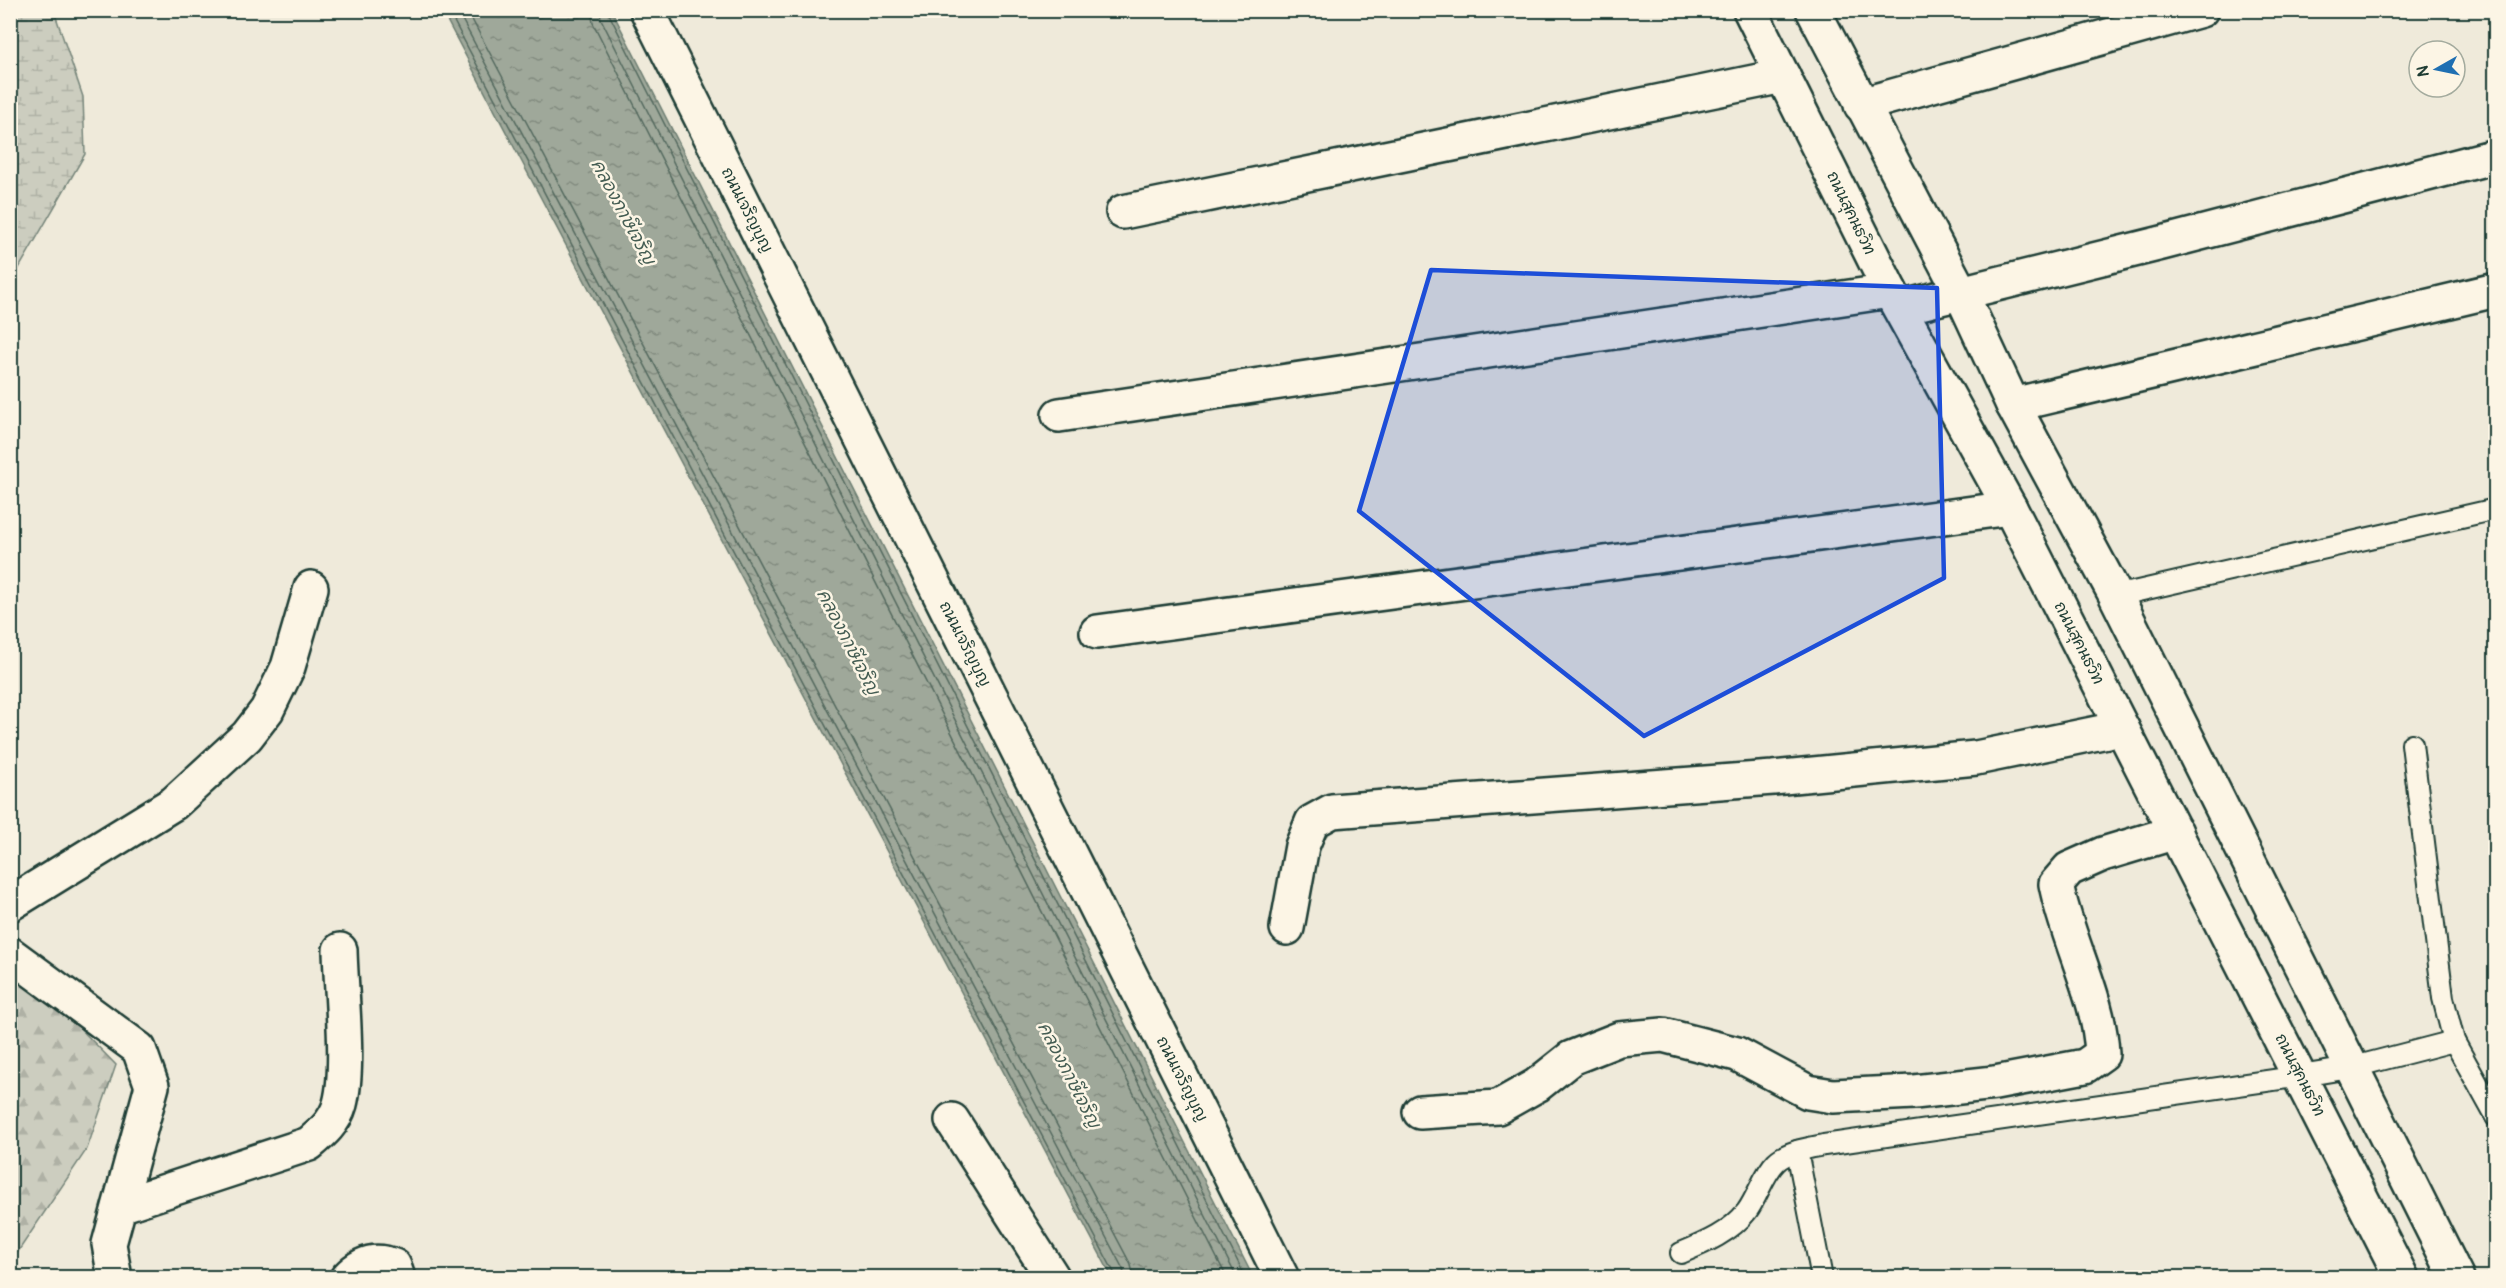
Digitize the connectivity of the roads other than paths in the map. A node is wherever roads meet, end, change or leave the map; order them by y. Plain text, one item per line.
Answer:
1 (647, 10) edge
2 (1750, 10) edge
3 (1813, 10) edge
4 (2201, 10) edge
5 (1783, 76) junction
6 (1861, 105) junction
7 (2496, 156) edge
8 (1123, 212) dead end
9 (2496, 290) edge
10 (1961, 293) junction
11 (1895, 300) junction
12 (2013, 405) junction
13 (1059, 415) dead end
14 (2010, 508) junction
15 (2496, 509) edge
16 (311, 588) dead end
17 (2116, 596) junction
18 (1097, 632) dead end
19 (2122, 728) junction
20 (2412, 744) dead end
21 (2176, 832) junction
22 (10, 904) edge
23 (1287, 927) dead end
24 (340, 950) dead end
25 (10, 954) edge
26 (2454, 1041) junction
27 (2350, 1068) junction
28 (2301, 1076) junction
29 (1420, 1112) dead end
30 (2496, 1117) edge
31 (952, 1120) dead end
32 (1797, 1151) junction
33 (120, 1206) junction
34 (1681, 1253) dead end
35 (115, 1278) edge
36 (347, 1278) edge
37 (398, 1278) edge
38 (1053, 1278) edge
39 (1282, 1278) edge
40 (1822, 1278) edge
41 (2402, 1278) edge
42 (2457, 1278) edge

1 - 39 street, ถนนเจริญบุญ
2 - 5 street, ถนนสุคนธวิท
3 - 6 street
4 - 6 street
5 - 8 street
5 - 11 street, ถนนสุคนธวิท
6 - 10 street
7 - 10 street
9 - 12 street
10 - 11 street
10 - 12 street
11 - 13 street
11 - 14 street, ถนนสุคนธวิท
12 - 17 street
14 - 18 street
14 - 19 street, ถนนสุคนธวิท
15 - 17 lane
16 - 22 street
17 - 27 street
19 - 21 street, ถนนสุคนธวิท
19 - 23 street
20 - 26 lane
21 - 28 street, ถนนสุคนธวิท
21 - 29 street
24 - 33 street
25 - 33 street
26 - 27 lane
26 - 30 lane
27 - 28 lane
27 - 42 street
28 - 32 lane
28 - 41 street, ถนนสุคนธวิท
31 - 38 street
32 - 34 lane
32 - 40 lane
33 - 35 street
36 - 37 street

